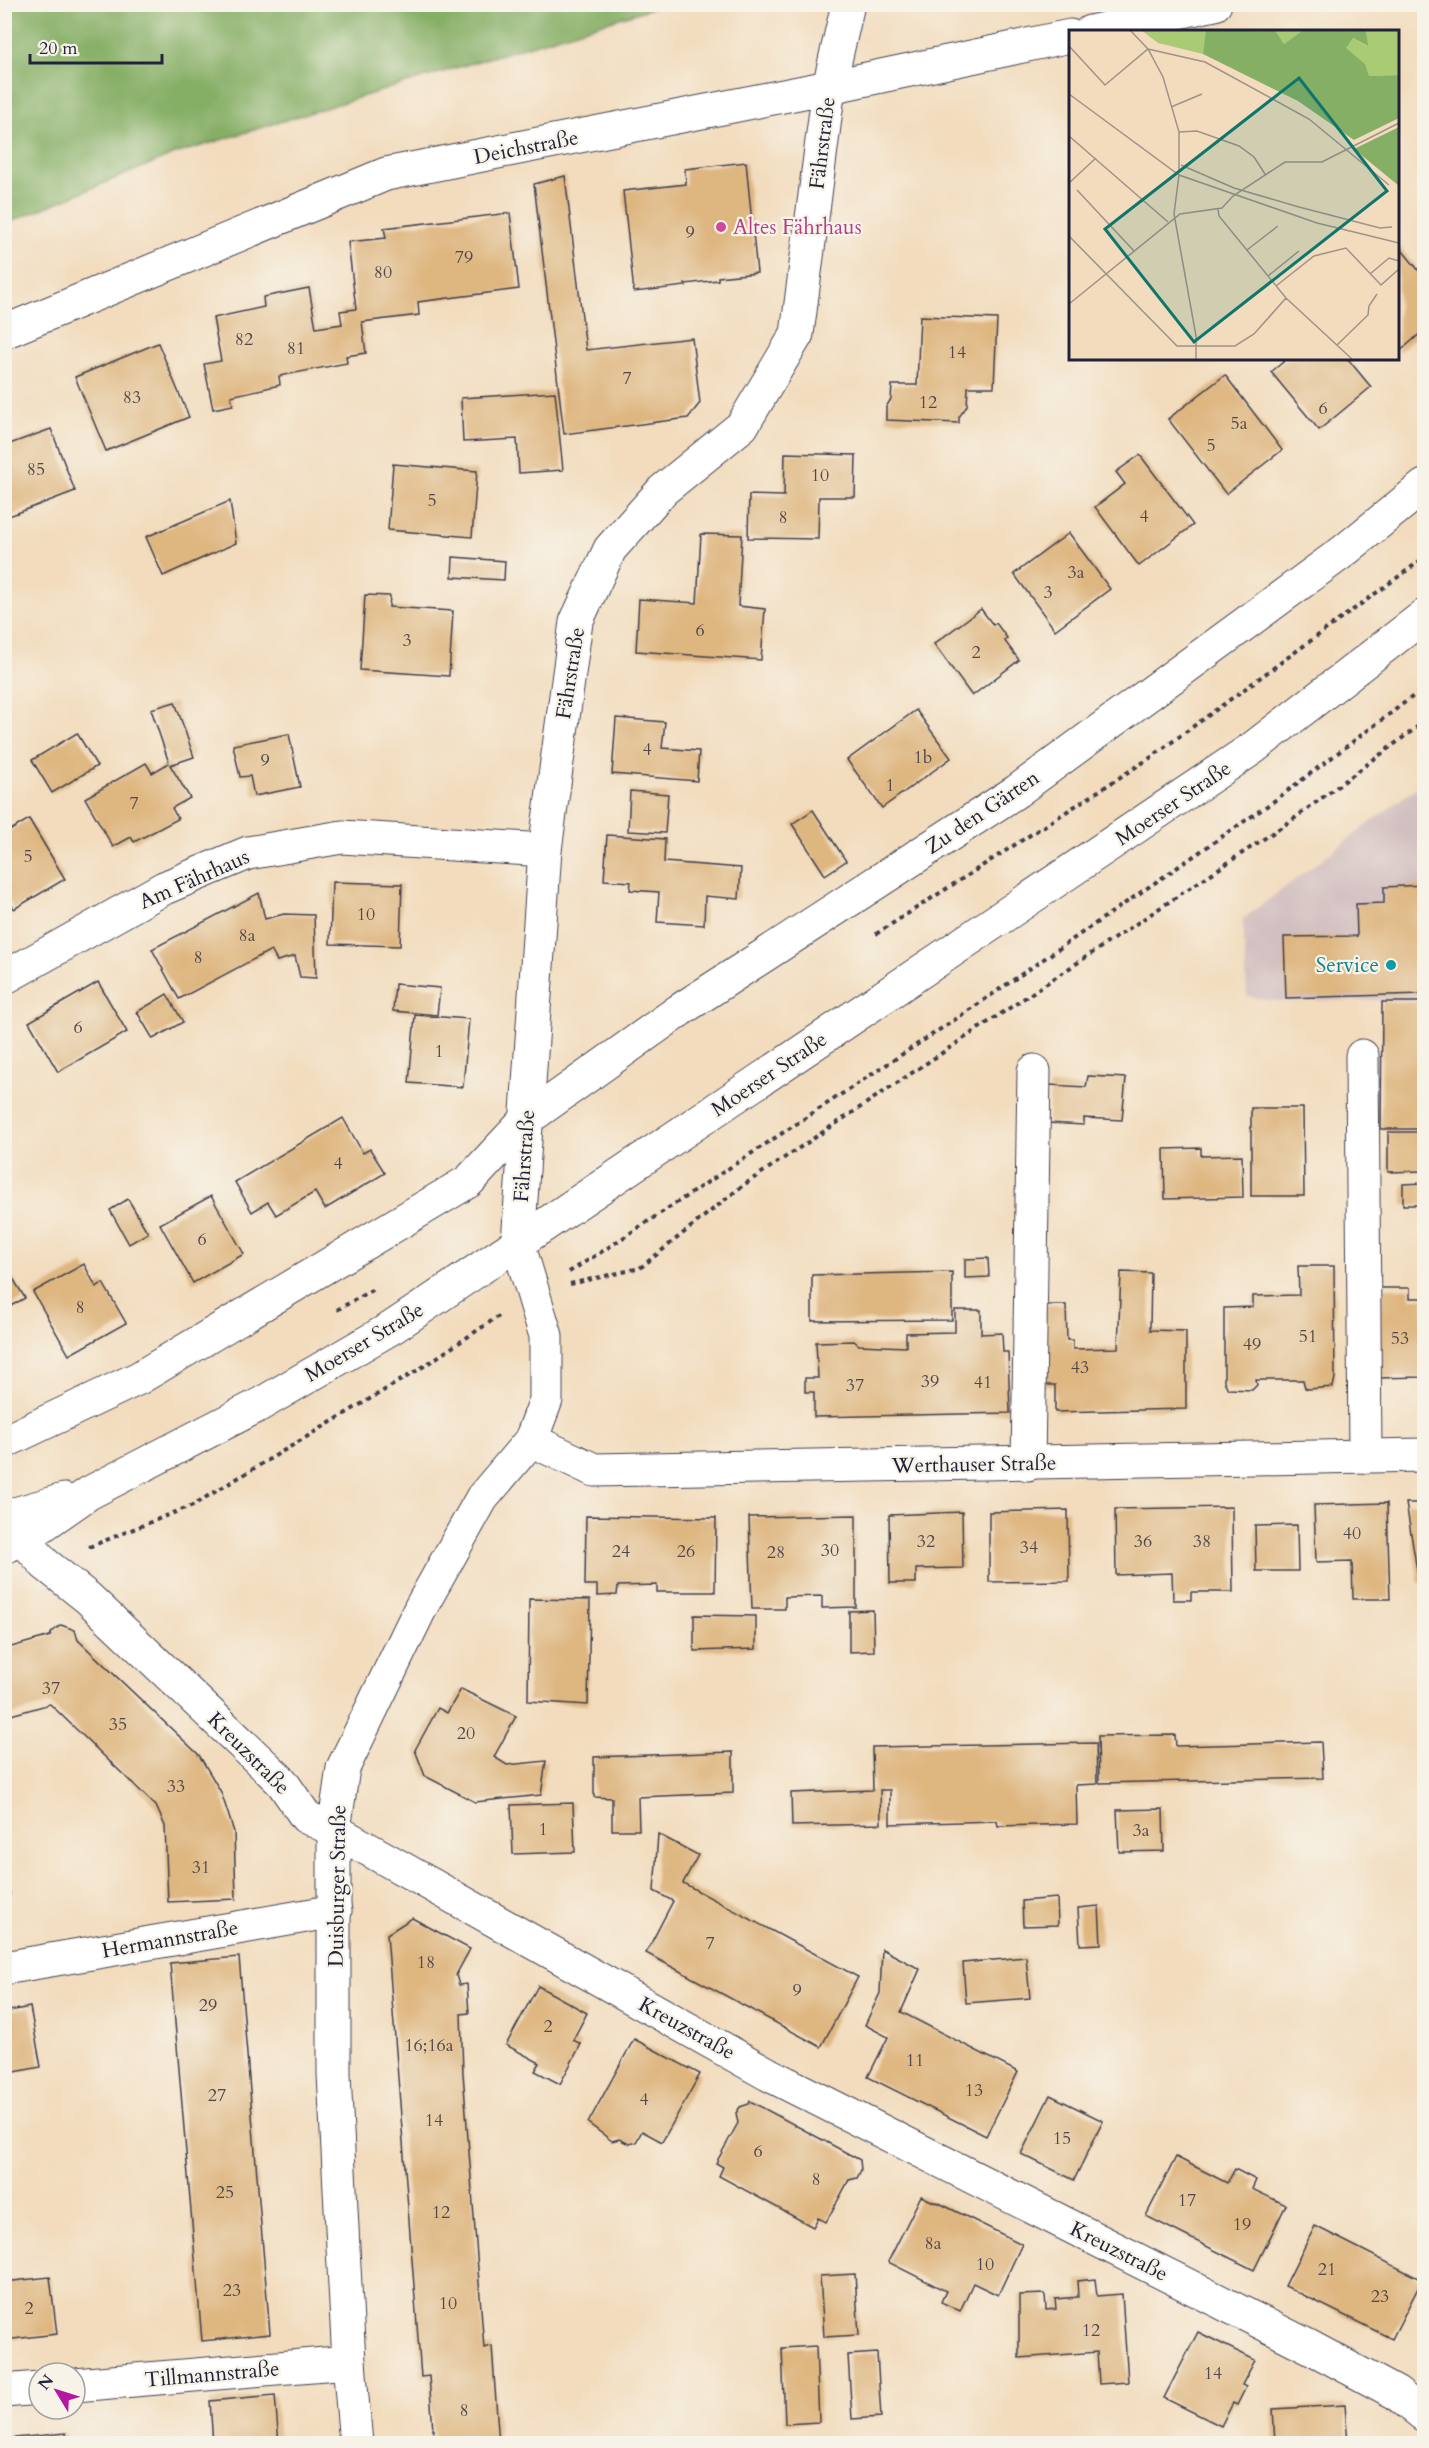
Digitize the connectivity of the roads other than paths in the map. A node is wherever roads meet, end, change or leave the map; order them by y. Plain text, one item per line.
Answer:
1 (848, 4) edge
2 (1215, 4) edge
3 (1099, 30) edge
4 (1069, 36) edge
5 (829, 87) junction
6 (4, 332) edge
7 (1425, 486) edge
8 (1425, 616) edge
9 (545, 850) junction
10 (4, 978) edge
11 (1362, 1056) dead end
12 (1034, 1071) dead end
13 (527, 1119) junction
14 (518, 1243) junction
15 (531, 1440) junction
16 (4, 1442) edge
17 (1425, 1455) edge
18 (1365, 1456) junction
19 (1028, 1464) junction
20 (11, 1534) edge
21 (334, 1830) junction
22 (335, 1911) junction
23 (4, 1968) edge
24 (349, 2362) junction
25 (87, 2384) edge
26 (27, 2389) edge
27 (4, 2391) edge
28 (1425, 2415) edge
29 (356, 2444) edge

1 - 5 street, Fährstraße
2 - 3 street
4 - 5 street, Deichstraße
5 - 6 street, Deichstraße
5 - 9 street, Fährstraße
7 - 13 street, Zu den Gärten
8 - 14 street, Moerser Straße
9 - 10 street, Am Fährhaus
9 - 13 street, Fährstraße
11 - 18 street
12 - 19 street
13 - 14 street, Fährstraße
13 - 16 street
14 - 15 street, Duisburger Straße
14 - 20 street, Moerser Straße
15 - 19 street, Werthauser Straße
15 - 21 street, Duisburger Straße
17 - 18 street, Werthauser Straße
18 - 19 street, Werthauser Straße
20 - 21 street, Kreuzstraße
21 - 22 street, Duisburger Straße
21 - 28 street, Kreuzstraße
22 - 23 street, Hermannstraße
22 - 24 street, Duisburger Straße
24 - 25 street, Tillmannstraße
24 - 29 street, Duisburger Straße
26 - 27 street

